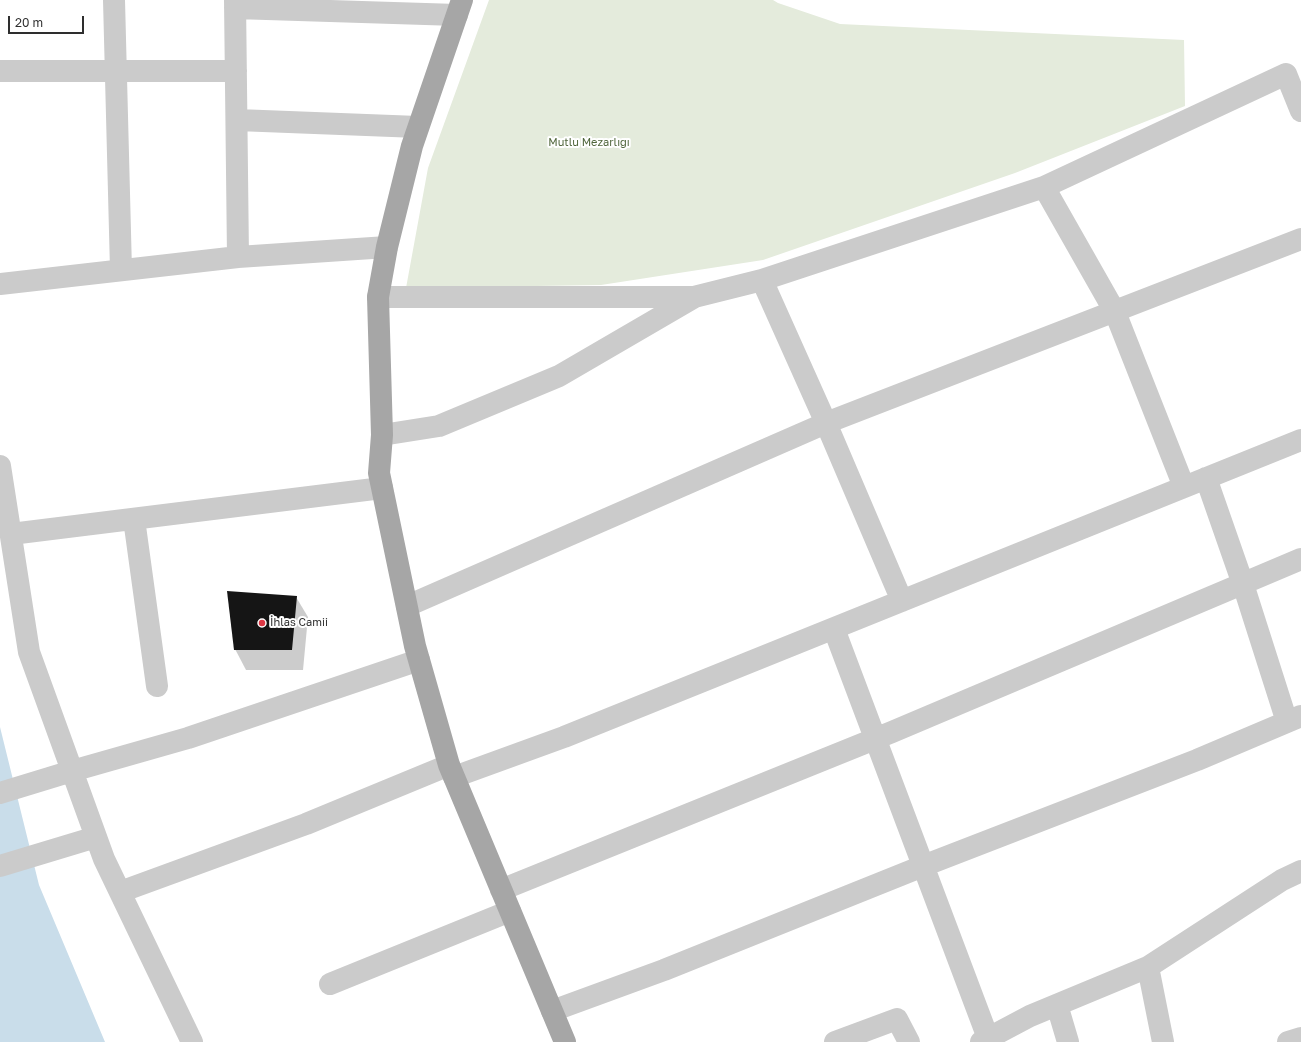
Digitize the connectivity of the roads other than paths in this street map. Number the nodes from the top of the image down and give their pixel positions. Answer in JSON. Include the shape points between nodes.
{"nodes":[{"id":1,"x":114,"y":0,"type":"edge"},
{"id":2,"x":235,"y":4,"type":"edge"},
{"id":3,"x":459,"y":7,"type":"edge"},
{"id":4,"x":0,"y":71,"type":"edge"},
{"id":5,"x":115,"y":71,"type":"junction"},
{"id":6,"x":236,"y":71,"type":"junction"},
{"id":7,"x":1293,"y":72,"type":"edge"},
{"id":8,"x":1301,"y":111,"type":"edge"},
{"id":9,"x":237,"y":120,"type":"junction"},
{"id":10,"x":418,"y":127,"type":"junction"},
{"id":11,"x":1044,"y":187,"type":"junction"},
{"id":12,"x":1301,"y":239,"type":"edge"},
{"id":13,"x":386,"y":247,"type":"junction"},
{"id":14,"x":238,"y":257,"type":"junction"},
{"id":15,"x":122,"y":270,"type":"junction"},
{"id":16,"x":762,"y":280,"type":"junction"},
{"id":17,"x":0,"y":284,"type":"edge"},
{"id":18,"x":378,"y":297,"type":"junction"},
{"id":19,"x":694,"y":297,"type":"junction"},
{"id":20,"x":1115,"y":312,"type":"junction"},
{"id":21,"x":826,"y":423,"type":"junction"},
{"id":22,"x":382,"y":435,"type":"junction"},
{"id":23,"x":1301,"y":440,"type":"edge"},
{"id":24,"x":0,"y":466,"type":"edge"},
{"id":25,"x":1206,"y":478,"type":"junction"},
{"id":26,"x":1184,"y":487,"type":"junction"},
{"id":27,"x":382,"y":488,"type":"junction"},
{"id":28,"x":134,"y":519,"type":"junction"},
{"id":29,"x":10,"y":534,"type":"junction"},
{"id":30,"x":1301,"y":559,"type":"edge"},
{"id":31,"x":1243,"y":584,"type":"junction"},
{"id":32,"x":902,"y":601,"type":"junction"},
{"id":33,"x":407,"y":606,"type":"junction"},
{"id":34,"x":834,"y":629,"type":"junction"},
{"id":35,"x":419,"y":660,"type":"junction"},
{"id":36,"x":157,"y":686,"type":"dead end"},
{"id":37,"x":1294,"y":719,"type":"edge"},
{"id":38,"x":876,"y":738,"type":"junction"},
{"id":39,"x":72,"y":771,"type":"junction"},
{"id":40,"x":452,"y":771,"type":"junction"},
{"id":41,"x":0,"y":793,"type":"edge"},
{"id":42,"x":96,"y":837,"type":"junction"},
{"id":43,"x":0,"y":866,"type":"edge"},
{"id":44,"x":923,"y":866,"type":"junction"},
{"id":45,"x":1301,"y":871,"type":"edge"},
{"id":46,"x":501,"y":890,"type":"junction"},
{"id":47,"x":120,"y":892,"type":"junction"},
{"id":48,"x":510,"y":911,"type":"junction"},
{"id":49,"x":1148,"y":967,"type":"junction"},
{"id":50,"x":330,"y":984,"type":"dead end"},
{"id":51,"x":1056,"y":1005,"type":"junction"},
{"id":52,"x":552,"y":1011,"type":"junction"},
{"id":53,"x":1301,"y":1038,"type":"edge"},
{"id":54,"x":984,"y":1040,"type":"edge"},
{"id":55,"x":192,"y":1042,"type":"edge"},
{"id":56,"x":565,"y":1042,"type":"edge"},
{"id":57,"x":835,"y":1042,"type":"edge"},
{"id":58,"x":909,"y":1042,"type":"edge"},
{"id":59,"x":1068,"y":1042,"type":"edge"},
{"id":60,"x":1163,"y":1042,"type":"edge"},
{"id":61,"x":1288,"y":1042,"type":"edge"}],
"edges":[{"from":1,"to":5,"type":"street"},
{"from":2,"to":3,"type":"street"},
{"from":2,"to":6,"type":"street"},
{"from":3,"to":10,"type":"main road"},
{"from":4,"to":5,"type":"street"},
{"from":5,"to":6,"type":"street"},
{"from":5,"to":15,"type":"street"},
{"from":6,"to":9,"type":"street"},
{"from":7,"to":8,"type":"street"},
{"from":7,"to":11,"type":"street"},
{"from":9,"to":10,"type":"street"},
{"from":9,"to":14,"type":"street"},
{"from":10,"to":13,"type":"main road"},
{"from":11,"to":16,"type":"street"},
{"from":11,"to":20,"type":"street"},
{"from":12,"to":20,"type":"street"},
{"from":13,"to":14,"type":"street"},
{"from":13,"to":18,"type":"main road"},
{"from":14,"to":15,"type":"street"},
{"from":15,"to":17,"type":"street"},
{"from":16,"to":19,"type":"street"},
{"from":16,"to":21,"type":"street"},
{"from":18,"to":19,"type":"street"},
{"from":18,"to":22,"type":"main road"},
{"from":19,"to":22,"type":"street","via":[[559,376],[439,426]]},
{"from":20,"to":21,"type":"street"},
{"from":20,"to":26,"type":"street"},
{"from":21,"to":32,"type":"street"},
{"from":21,"to":33,"type":"street"},
{"from":22,"to":27,"type":"main road","via":[[379,472]]},
{"from":23,"to":25,"type":"street"},
{"from":24,"to":29,"type":"street"},
{"from":25,"to":26,"type":"street"},
{"from":25,"to":31,"type":"street"},
{"from":26,"to":32,"type":"street"},
{"from":27,"to":28,"type":"street"},
{"from":27,"to":33,"type":"main road"},
{"from":28,"to":29,"type":"street"},
{"from":28,"to":36,"type":"street"},
{"from":29,"to":39,"type":"street","via":[[29,652]]},
{"from":30,"to":31,"type":"street"},
{"from":31,"to":37,"type":"street"},
{"from":31,"to":38,"type":"street"},
{"from":32,"to":34,"type":"street"},
{"from":33,"to":35,"type":"main road"},
{"from":34,"to":38,"type":"street"},
{"from":34,"to":40,"type":"street","via":[[564,737]]},
{"from":35,"to":39,"type":"street","via":[[188,738]]},
{"from":35,"to":40,"type":"main road"},
{"from":37,"to":44,"type":"street","via":[[1197,760]]},
{"from":38,"to":44,"type":"street"},
{"from":38,"to":46,"type":"street"},
{"from":39,"to":41,"type":"street"},
{"from":39,"to":42,"type":"street"},
{"from":40,"to":46,"type":"main road"},
{"from":40,"to":47,"type":"street"},
{"from":42,"to":43,"type":"street"},
{"from":42,"to":47,"type":"street"},
{"from":44,"to":52,"type":"street","via":[[664,970]]},
{"from":44,"to":54,"type":"street"},
{"from":45,"to":49,"type":"street","via":[[1282,880]]},
{"from":46,"to":48,"type":"main road"},
{"from":47,"to":55,"type":"street"},
{"from":48,"to":50,"type":"street"},
{"from":48,"to":52,"type":"main road"},
{"from":49,"to":51,"type":"street"},
{"from":49,"to":60,"type":"street"},
{"from":51,"to":54,"type":"street"},
{"from":51,"to":59,"type":"street"},
{"from":52,"to":56,"type":"main road"},
{"from":53,"to":61,"type":"street"},
{"from":57,"to":58,"type":"street","via":[[897,1019]]}]}
